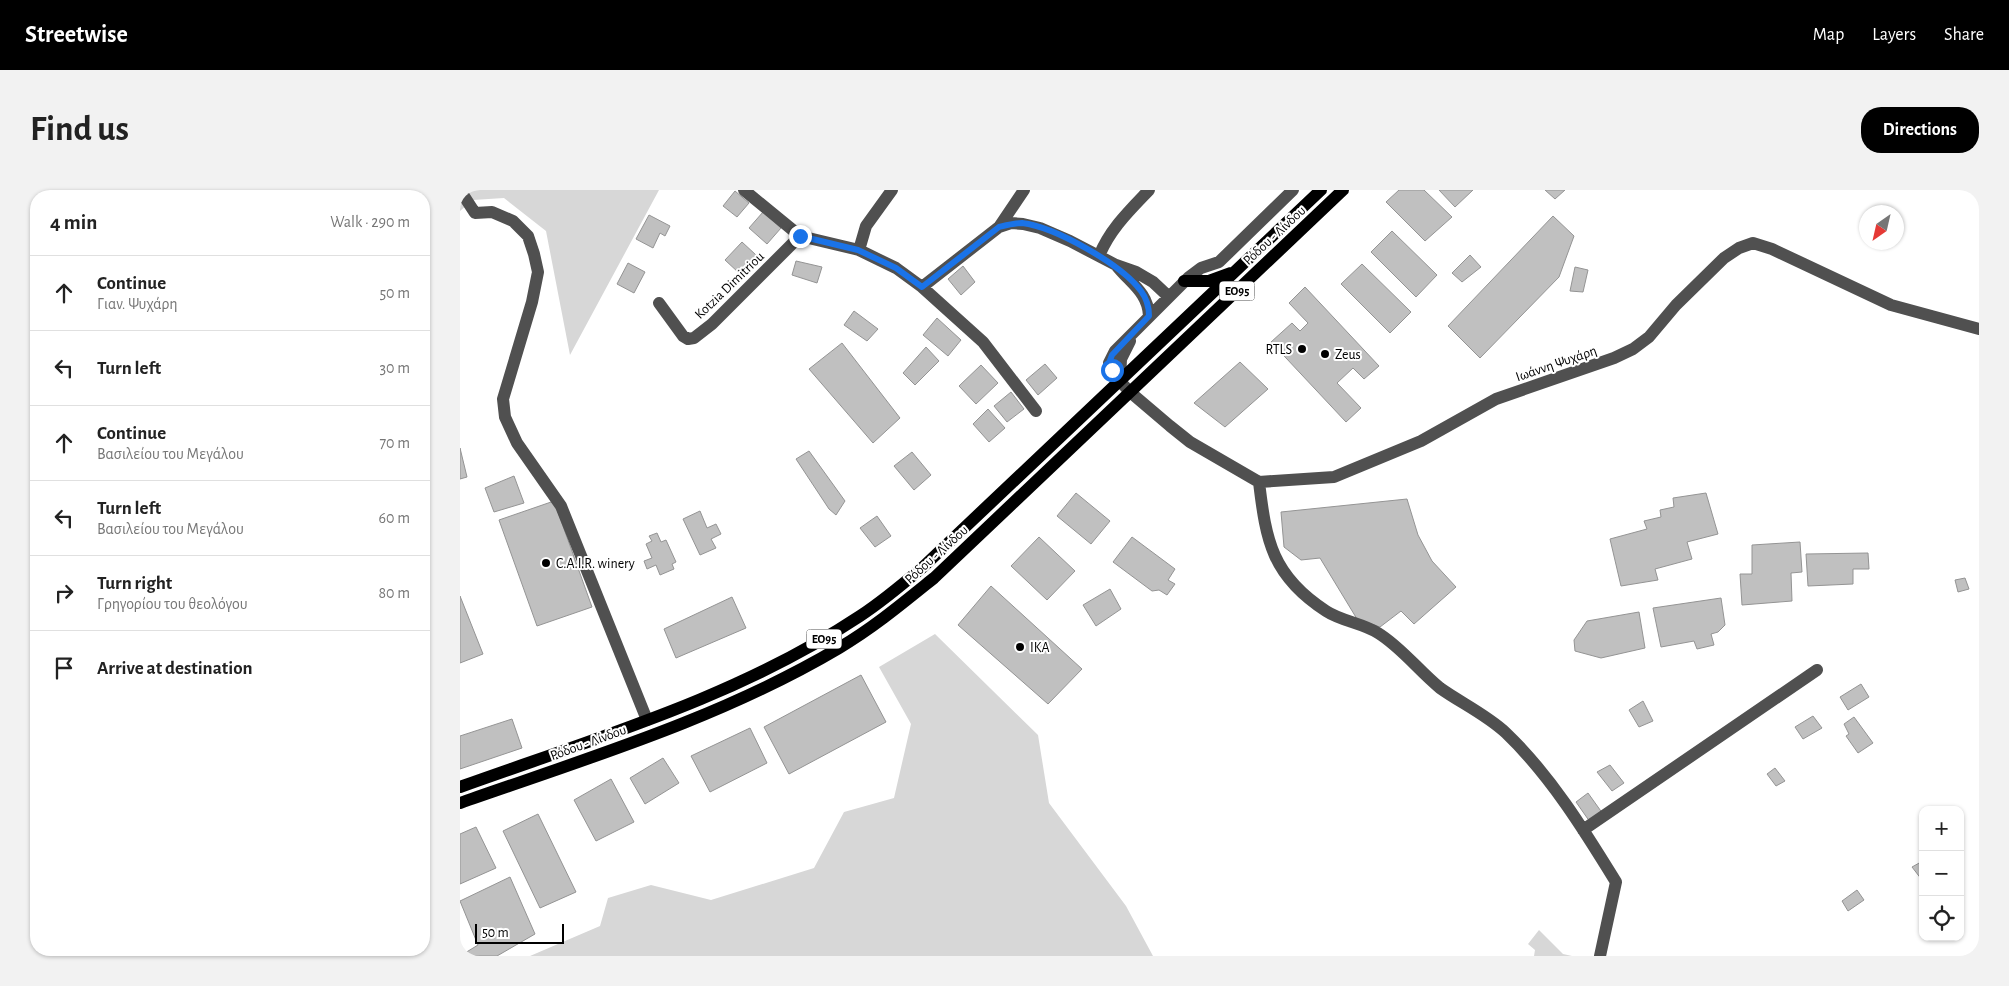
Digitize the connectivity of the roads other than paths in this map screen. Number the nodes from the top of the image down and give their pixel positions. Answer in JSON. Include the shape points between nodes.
{"nodes":[{"id":1,"x":460,"y":190,"type":"edge"},
{"id":2,"x":744,"y":190,"type":"edge"},
{"id":3,"x":892,"y":190,"type":"edge"},
{"id":4,"x":1024,"y":190,"type":"edge"},
{"id":5,"x":1149,"y":190,"type":"edge"},
{"id":6,"x":1293,"y":190,"type":"edge"},
{"id":7,"x":1321,"y":190,"type":"edge"},
{"id":8,"x":1343,"y":190,"type":"edge"},
{"id":9,"x":999,"y":227,"type":"junction"},
{"id":10,"x":800,"y":236,"type":"junction"},
{"id":11,"x":858,"y":250,"type":"junction"},
{"id":12,"x":1099,"y":256,"type":"junction"},
{"id":13,"x":1116,"y":265,"type":"junction"},
{"id":14,"x":1236,"y":272,"type":"junction"},
{"id":15,"x":1184,"y":281,"type":"junction"},
{"id":16,"x":922,"y":287,"type":"junction"},
{"id":17,"x":1169,"y":297,"type":"junction"},
{"id":18,"x":659,"y":303,"type":"dead end"},
{"id":19,"x":1149,"y":316,"type":"junction"},
{"id":20,"x":1979,"y":329,"type":"edge"},
{"id":21,"x":1120,"y":381,"type":"junction"},
{"id":22,"x":1130,"y":392,"type":"junction"},
{"id":23,"x":1036,"y":410,"type":"dead end"},
{"id":24,"x":1259,"y":482,"type":"junction"},
{"id":25,"x":1817,"y":670,"type":"dead end"},
{"id":26,"x":647,"y":720,"type":"junction"},
{"id":27,"x":460,"y":787,"type":"edge"},
{"id":28,"x":460,"y":804,"type":"edge"},
{"id":29,"x":1583,"y":830,"type":"junction"},
{"id":30,"x":1600,"y":956,"type":"edge"}],
"edges":[{"from":1,"to":26,"type":"street","via":[[475,214],[492,212],[513,221],[528,236],[538,272],[503,399],[505,417],[517,442],[561,506]]},
{"from":2,"to":10,"type":"street"},
{"from":3,"to":11,"type":"street","via":[[866,226]]},
{"from":4,"to":9,"type":"street"},
{"from":5,"to":12,"type":"street","via":[[1121,219],[1106,239]]},
{"from":6,"to":15,"type":"street","via":[[1219,262],[1201,268]]},
{"from":7,"to":14,"type":"main road","name":"Ρόδου - Λίνδου","number":"ΕΟ95"},
{"from":8,"to":22,"type":"main road","name":"Ρόδου - Λίνδου","number":"ΕΟ95"},
{"from":9,"to":12,"type":"street","via":[[1011,223],[1040,228]]},
{"from":9,"to":16,"type":"street"},
{"from":10,"to":11,"type":"street"},
{"from":10,"to":18,"type":"street","name":"Kotzia Dimitriou","via":[[694,338],[683,336]]},
{"from":11,"to":16,"type":"street","via":[[896,268]]},
{"from":12,"to":13,"type":"street"},
{"from":13,"to":17,"type":"street","via":[[1144,277]]},
{"from":13,"to":19,"type":"street","via":[[1141,290],[1148,302]]},
{"from":14,"to":15,"type":"main road","via":[[1208,281]]},
{"from":14,"to":21,"type":"main road","name":"Ρόδου - Λίνδου","number":"ΕΟ95"},
{"from":15,"to":17,"type":"street"},
{"from":16,"to":23,"type":"street","via":[[983,342]]},
{"from":17,"to":19,"type":"street"},
{"from":19,"to":21,"type":"street","via":[[1138,327],[1121,359]]},
{"from":20,"to":24,"type":"street","name":"Ιωάννη Ψυχάρη","via":[[1891,305],[1753,243],[1724,258],[1649,337],[1633,349],[1496,399],[1421,441],[1334,477]]},
{"from":21,"to":22,"type":"street"},
{"from":21,"to":26,"type":"main road","name":"Ρόδου - Λίνδου","number":"ΕΟ95","via":[[923,567],[862,615],[770,668]]},
{"from":22,"to":24,"type":"street","via":[[1190,442]]},
{"from":22,"to":28,"type":"main road","name":"Ρόδου - Λίνδου","number":"ΕΟ95","via":[[934,578],[892,612],[840,647],[759,690],[685,723]]},
{"from":24,"to":29,"type":"street","via":[[1269,545],[1296,586],[1327,612],[1377,633],[1442,689],[1505,732],[1556,791]]},
{"from":25,"to":29,"type":"street"},
{"from":26,"to":27,"type":"main road","name":"Ρόδου - Λίνδου","number":"ΕΟ95"},
{"from":29,"to":30,"type":"street","via":[[1616,882]]}]}
